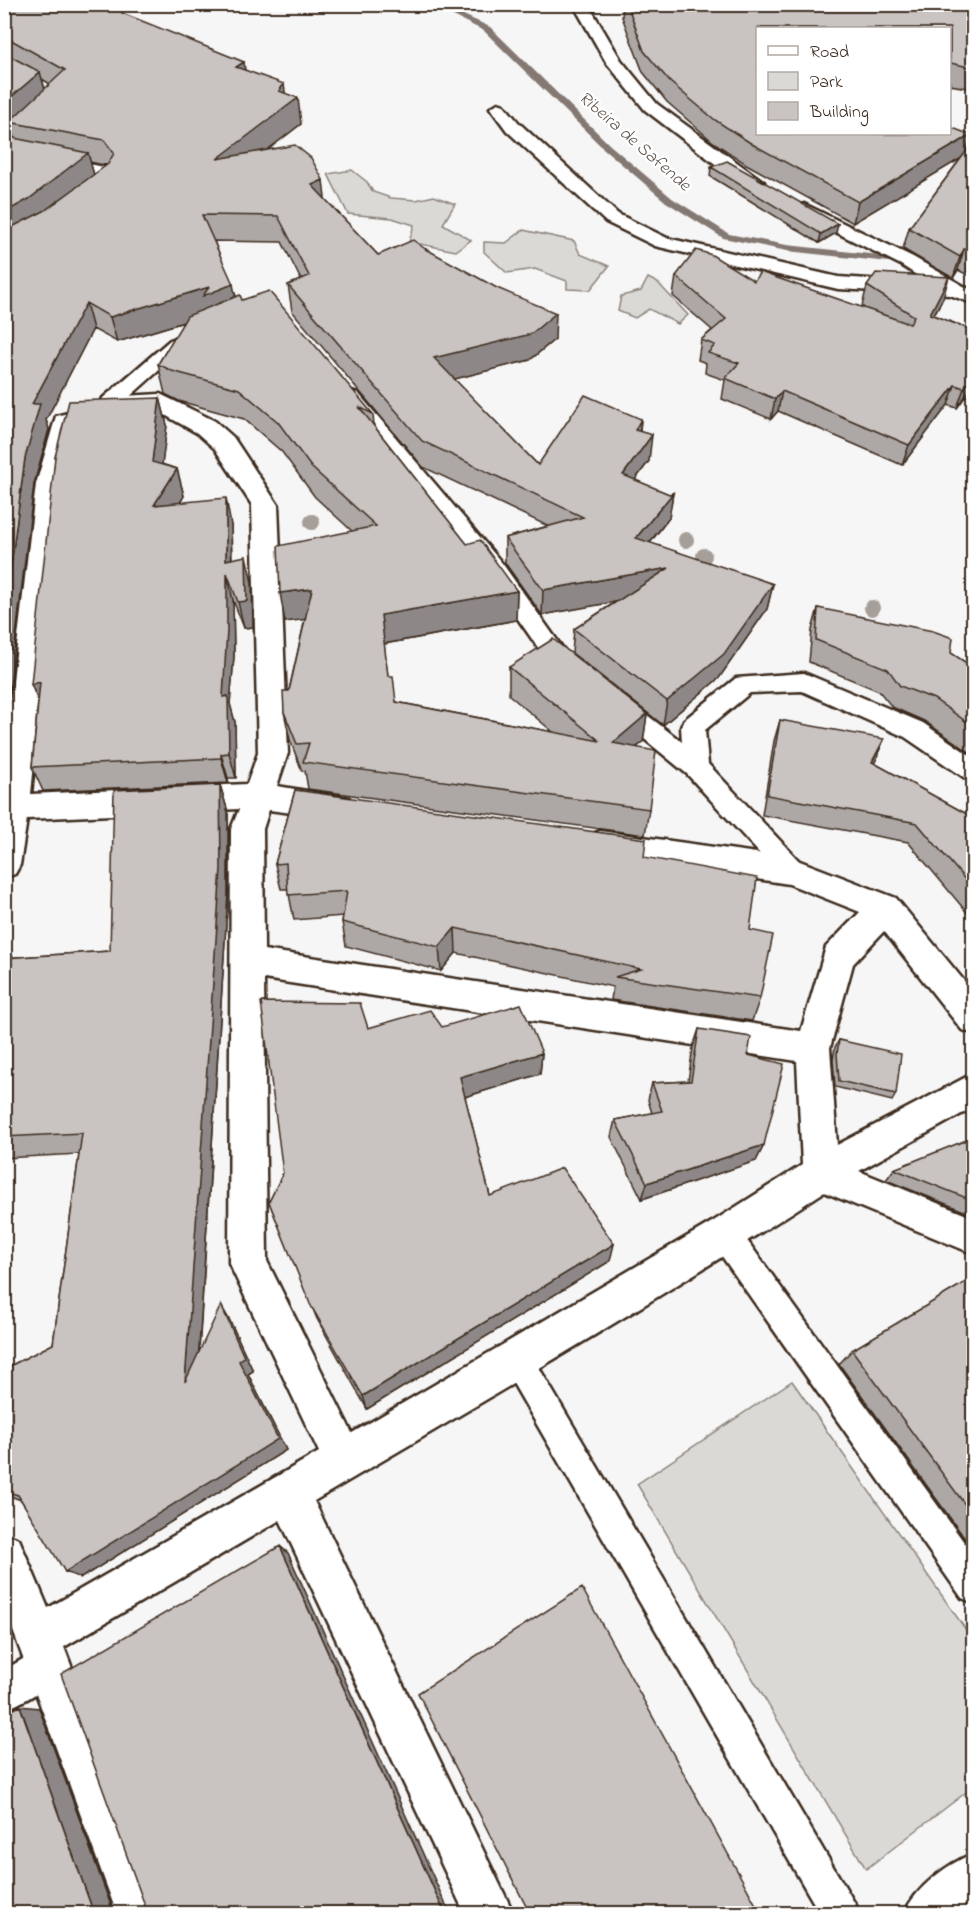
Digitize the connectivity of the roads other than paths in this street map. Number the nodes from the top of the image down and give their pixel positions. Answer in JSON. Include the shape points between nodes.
{"nodes":[{"id":1,"x":580,"y":4,"type":"edge"},
{"id":2,"x":498,"y":108,"type":"dead end"},
{"id":3,"x":7,"y":147,"type":"edge"},
{"id":4,"x":771,"y":190,"type":"edge"},
{"id":5,"x":790,"y":201,"type":"edge"},
{"id":6,"x":80,"y":204,"type":"edge"},
{"id":7,"x":953,"y":290,"type":"junction"},
{"id":8,"x":974,"y":299,"type":"edge"},
{"id":9,"x":207,"y":332,"type":"edge"},
{"id":10,"x":334,"y":378,"type":"edge"},
{"id":11,"x":110,"y":403,"type":"junction"},
{"id":12,"x":584,"y":678,"type":"edge"},
{"id":13,"x":603,"y":693,"type":"edge"},
{"id":14,"x":696,"y":767,"type":"junction"},
{"id":15,"x":974,"y":771,"type":"edge"},
{"id":16,"x":258,"y":796,"type":"junction"},
{"id":17,"x":14,"y":807,"type":"junction"},
{"id":18,"x":362,"y":811,"type":"edge"},
{"id":19,"x":572,"y":840,"type":"edge"},
{"id":20,"x":4,"y":865,"type":"edge"},
{"id":21,"x":792,"y":871,"type":"junction"},
{"id":22,"x":885,"y":908,"type":"junction"},
{"id":23,"x":248,"y":962,"type":"junction"},
{"id":24,"x":974,"y":1019,"type":"edge"},
{"id":25,"x":813,"y":1048,"type":"junction"},
{"id":26,"x":974,"y":1089,"type":"edge"},
{"id":27,"x":821,"y":1173,"type":"junction"},
{"id":28,"x":725,"y":1235,"type":"junction"},
{"id":29,"x":974,"y":1236,"type":"edge"},
{"id":30,"x":517,"y":1360,"type":"junction"},
{"id":31,"x":345,"y":1462,"type":"junction"},
{"id":32,"x":289,"y":1494,"type":"junction"},
{"id":33,"x":4,"y":1554,"type":"edge"},
{"id":34,"x":974,"y":1586,"type":"edge"},
{"id":35,"x":43,"y":1650,"type":"junction"},
{"id":36,"x":4,"y":1692,"type":"edge"},
{"id":37,"x":974,"y":1876,"type":"edge"},
{"id":38,"x":141,"y":1914,"type":"edge"},
{"id":39,"x":490,"y":1914,"type":"edge"},
{"id":40,"x":842,"y":1914,"type":"edge"},
{"id":41,"x":928,"y":1914,"type":"edge"}],
"edges":[{"from":1,"to":4,"type":"lane","via":[[614,62],[651,107],[733,169]]},
{"from":2,"to":7,"type":"lane","via":[[513,127],[612,218],[661,242],[838,283]]},
{"from":3,"to":6,"type":"lane","via":[[104,172],[109,178],[107,184]]},
{"from":5,"to":7,"type":"lane","via":[[907,261]]},
{"from":7,"to":8,"type":"lane"},
{"from":9,"to":11,"type":"lane","via":[[177,344]]},
{"from":10,"to":12,"type":"lane","via":[[494,568],[556,656]]},
{"from":11,"to":16,"type":"street","via":[[160,402],[206,427],[224,443],[265,505],[273,753]]},
{"from":11,"to":17,"type":"street","via":[[65,422],[49,484]]},
{"from":13,"to":14,"type":"lane"},
{"from":14,"to":15,"type":"lane","via":[[693,727],[744,684],[804,682],[914,730]]},
{"from":14,"to":21,"type":"lane"},
{"from":16,"to":17,"type":"street"},
{"from":16,"to":18,"type":"street"},
{"from":16,"to":23,"type":"street","via":[[247,829]]},
{"from":17,"to":20,"type":"street"},
{"from":19,"to":21,"type":"street"},
{"from":21,"to":22,"type":"street"},
{"from":22,"to":24,"type":"street"},
{"from":22,"to":25,"type":"street","via":[[838,957]]},
{"from":23,"to":25,"type":"street"},
{"from":23,"to":31,"type":"street","via":[[248,1263]]},
{"from":25,"to":27,"type":"street"},
{"from":26,"to":27,"type":"street"},
{"from":27,"to":28,"type":"street"},
{"from":27,"to":29,"type":"street"},
{"from":28,"to":30,"type":"street"},
{"from":28,"to":34,"type":"lane"},
{"from":30,"to":31,"type":"street"},
{"from":30,"to":40,"type":"lane"},
{"from":31,"to":32,"type":"street"},
{"from":32,"to":35,"type":"street"},
{"from":32,"to":39,"type":"street"},
{"from":33,"to":35,"type":"street"},
{"from":35,"to":36,"type":"lane"},
{"from":35,"to":38,"type":"street"},
{"from":37,"to":41,"type":"street"}]}
